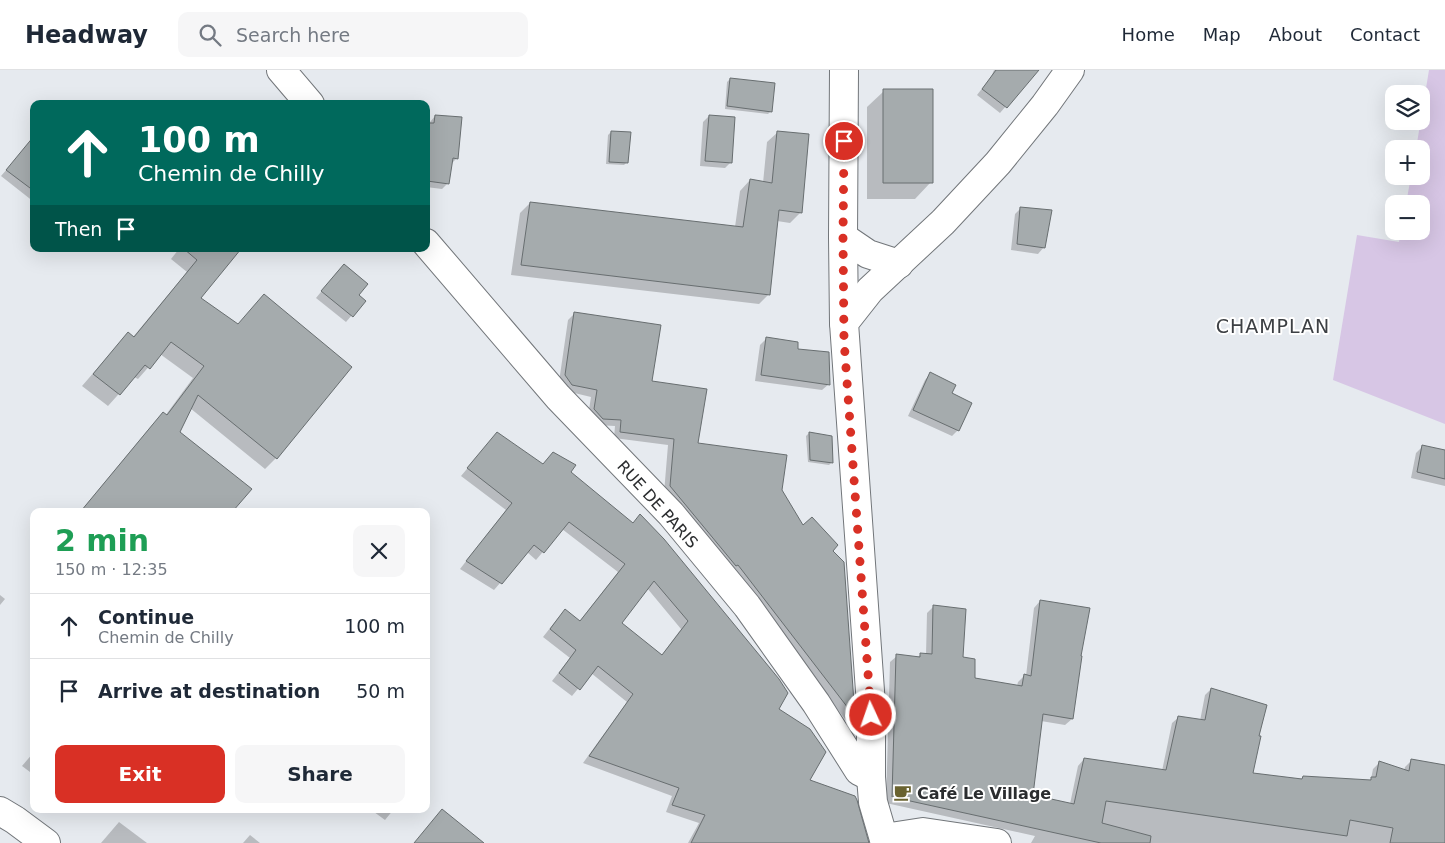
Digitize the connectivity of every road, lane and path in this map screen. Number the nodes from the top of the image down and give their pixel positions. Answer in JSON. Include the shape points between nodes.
{"nodes":[{"id":1,"x":281,"y":70,"type":"edge"},
{"id":2,"x":844,"y":70,"type":"edge"},
{"id":3,"x":1070,"y":70,"type":"edge"},
{"id":4,"x":307,"y":100,"type":"edge"},
{"id":5,"x":843,"y":237,"type":"junction"},
{"id":6,"x":430,"y":248,"type":"edge"},
{"id":7,"x":899,"y":264,"type":"junction"},
{"id":8,"x":844,"y":322,"type":"junction"},
{"id":9,"x":871,"y":777,"type":"junction"},
{"id":10,"x":0,"y":811,"type":"edge"},
{"id":11,"x":923,"y":837,"type":"edge"},
{"id":12,"x":885,"y":841,"type":"edge"},
{"id":13,"x":46,"y":843,"type":"edge"},
{"id":14,"x":997,"y":843,"type":"edge"}],
"edges":[{"from":1,"to":4,"type":"street"},
{"from":2,"to":5,"type":"street"},
{"from":3,"to":7,"type":"street","via":[[998,163]]},
{"from":5,"to":7,"type":"street","via":[[868,254]]},
{"from":5,"to":8,"type":"street"},
{"from":6,"to":9,"type":"street","name":"RUE DE PARIS","via":[[558,397],[670,514],[747,606],[816,704],[858,772]]},
{"from":7,"to":8,"type":"street","via":[[870,290]]},
{"from":8,"to":9,"type":"street","via":[[871,705]]},
{"from":9,"to":12,"type":"street"},
{"from":10,"to":13,"type":"street"},
{"from":11,"to":12,"type":"street"},
{"from":11,"to":14,"type":"street"}]}
